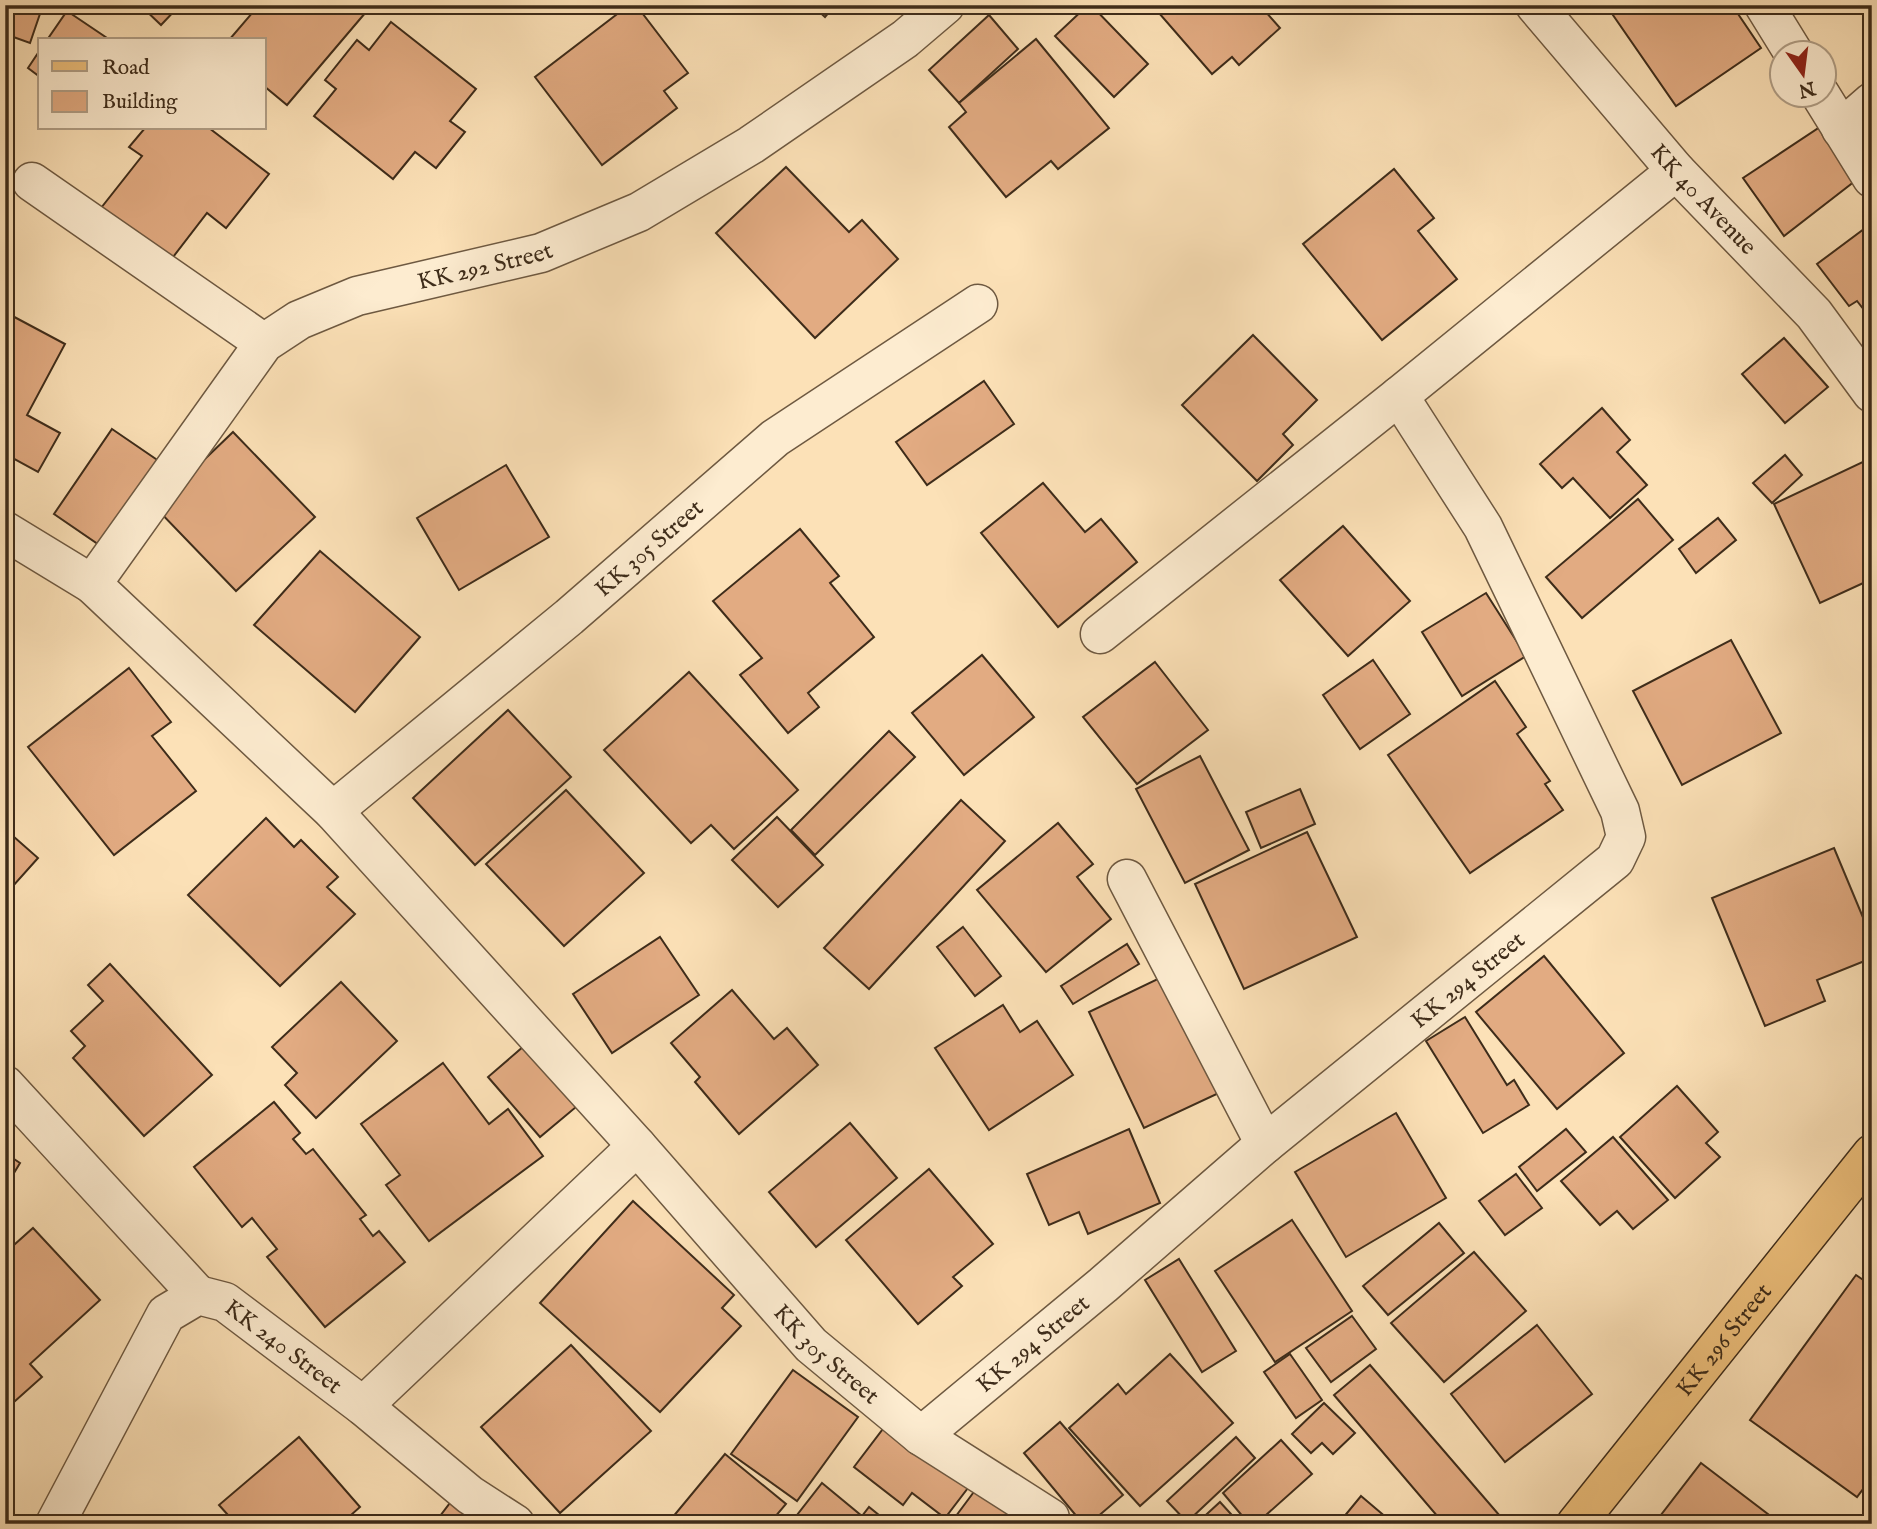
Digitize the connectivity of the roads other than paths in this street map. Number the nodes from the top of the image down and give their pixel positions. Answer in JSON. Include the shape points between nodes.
{"nodes":[{"id":1,"x":945,"y":5,"type":"edge"},
{"id":2,"x":1535,"y":5,"type":"edge"},
{"id":3,"x":1764,"y":5,"type":"edge"},
{"id":4,"x":1784,"y":38,"type":"edge"},
{"id":5,"x":1872,"y":102,"type":"edge"},
{"id":6,"x":1828,"y":108,"type":"edge"},
{"id":7,"x":1841,"y":129,"type":"junction"},
{"id":8,"x":1676,"y":171,"type":"junction"},
{"id":9,"x":1872,"y":178,"type":"edge"},
{"id":10,"x":32,"y":182,"type":"dead end"},
{"id":11,"x":978,"y":304,"type":"dead end"},
{"id":12,"x":264,"y":344,"type":"junction"},
{"id":13,"x":1872,"y":393,"type":"edge"},
{"id":14,"x":1399,"y":396,"type":"junction"},
{"id":15,"x":5,"y":531,"type":"edge"},
{"id":16,"x":92,"y":584,"type":"junction"},
{"id":17,"x":1100,"y":634,"type":"dead end"},
{"id":18,"x":333,"y":811,"type":"junction"},
{"id":19,"x":1127,"y":879,"type":"dead end"},
{"id":20,"x":5,"y":1085,"type":"edge"},
{"id":21,"x":1265,"y":1144,"type":"junction"},
{"id":22,"x":637,"y":1146,"type":"junction"},
{"id":23,"x":1872,"y":1154,"type":"edge"},
{"id":24,"x":198,"y":1296,"type":"junction"},
{"id":25,"x":363,"y":1406,"type":"junction"},
{"id":26,"x":921,"y":1436,"type":"junction"},
{"id":27,"x":55,"y":1524,"type":"edge"},
{"id":28,"x":515,"y":1524,"type":"edge"},
{"id":29,"x":1051,"y":1524,"type":"edge"},
{"id":30,"x":1576,"y":1524,"type":"edge"}],
"edges":[{"from":1,"to":12,"type":"street","name":"KK 292 Street","via":[[905,39],[751,145],[639,212],[541,253],[356,296],[299,320]]},
{"from":2,"to":8,"type":"street","name":"KK 40 Avenue"},
{"from":3,"to":4,"type":"street"},
{"from":5,"to":7,"type":"street"},
{"from":6,"to":7,"type":"street"},
{"from":7,"to":9,"type":"street"},
{"from":8,"to":13,"type":"street","name":"KK 40 Avenue","via":[[1814,314]]},
{"from":8,"to":14,"type":"street"},
{"from":10,"to":12,"type":"street"},
{"from":11,"to":18,"type":"street","name":"KK 305 Street","via":[[775,438],[569,617]]},
{"from":12,"to":16,"type":"street","name":"KK 292 Street"},
{"from":14,"to":17,"type":"street"},
{"from":14,"to":21,"type":"street","name":"KK 294 Street","via":[[1483,527],[1620,811],[1626,837],[1615,860]]},
{"from":15,"to":16,"type":"street","name":"KK 305 Street"},
{"from":16,"to":18,"type":"street","name":"KK 305 Street"},
{"from":18,"to":22,"type":"street","name":"KK 305 Street"},
{"from":19,"to":21,"type":"street"},
{"from":20,"to":24,"type":"street"},
{"from":21,"to":26,"type":"street","name":"KK 294 Street"},
{"from":22,"to":25,"type":"street"},
{"from":22,"to":26,"type":"street","name":"KK 305 Street","via":[[811,1345]]},
{"from":23,"to":30,"type":"main road","name":"KK 296 Street"},
{"from":24,"to":25,"type":"street","name":"KK 240 Street","via":[[225,1302]]},
{"from":24,"to":27,"type":"street","name":"KK 240 Street","via":[[166,1314]]},
{"from":25,"to":28,"type":"street","name":"KK 240 Street","via":[[470,1495]]},
{"from":26,"to":29,"type":"street","name":"KK 305 Street","via":[[1049,1518]]}]}
